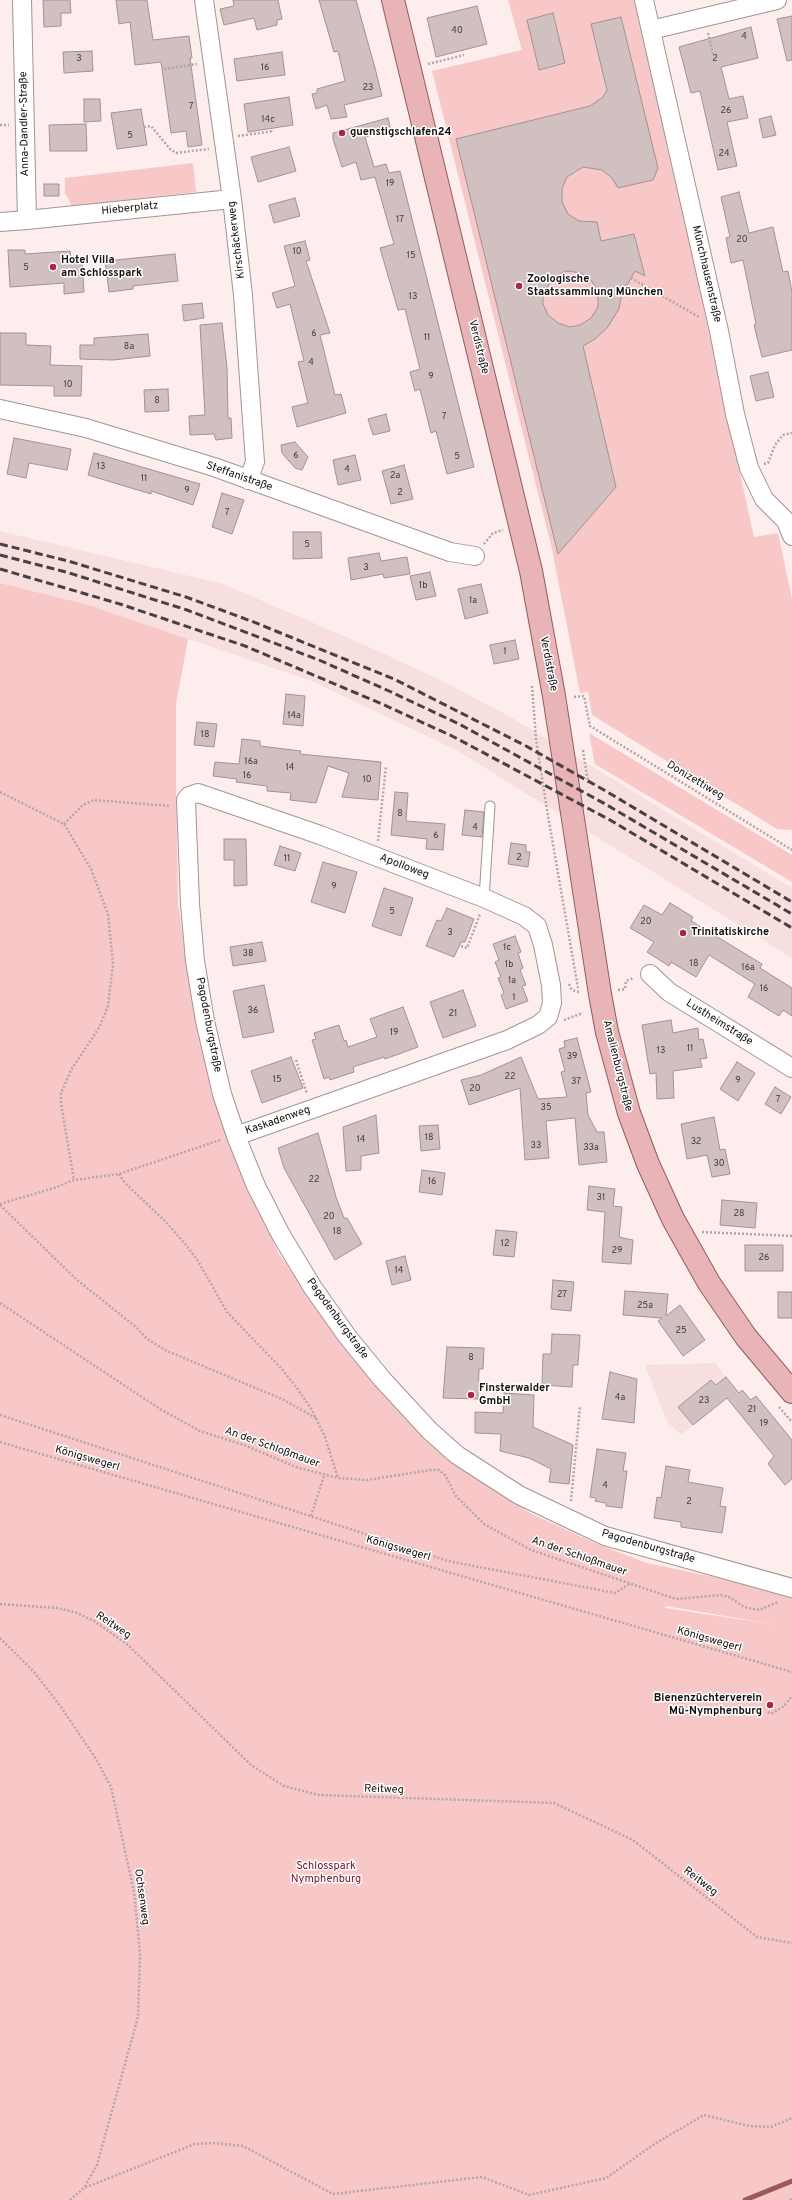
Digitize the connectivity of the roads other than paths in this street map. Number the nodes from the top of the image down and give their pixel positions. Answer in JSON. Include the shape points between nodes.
{"nodes":[{"id":1,"x":22,"y":0,"type":"edge"},
{"id":2,"x":204,"y":0,"type":"edge"},
{"id":3,"x":393,"y":0,"type":"edge"},
{"id":4,"x":644,"y":0,"type":"edge"},
{"id":5,"x":777,"y":0,"type":"edge"},
{"id":6,"x":651,"y":30,"type":"junction"},
{"id":7,"x":232,"y":199,"type":"junction"},
{"id":8,"x":28,"y":220,"type":"junction"},
{"id":9,"x":0,"y":222,"type":"edge"},
{"id":10,"x":0,"y":410,"type":"edge"},
{"id":11,"x":248,"y":480,"type":"junction"},
{"id":12,"x":790,"y":526,"type":"edge"},
{"id":13,"x":475,"y":556,"type":"dead end"},
{"id":14,"x":564,"y":697,"type":"joint"},
{"id":15,"x":186,"y":806,"type":"joint"},
{"id":16,"x":490,"y":806,"type":"dead end"},
{"id":17,"x":485,"y":898,"type":"junction"},
{"id":18,"x":650,"y":974,"type":"dead end"},
{"id":19,"x":548,"y":1017,"type":"joint"},
{"id":20,"x":792,"y":1068,"type":"edge"},
{"id":21,"x":236,"y":1136,"type":"junction"},
{"id":22,"x":792,"y":1392,"type":"edge"},
{"id":23,"x":787,"y":1594,"type":"edge"}],
"edges":[{"from":1,"to":8,"type":"street","name":"Anna-Dandler-Straße"},
{"from":2,"to":7,"type":"street","name":"Kirschäckerweg"},
{"from":3,"to":14,"type":"main road","name":"Verdistraße"},
{"from":4,"to":6,"type":"street","name":"Münchhausenstraße"},
{"from":5,"to":6,"type":"street"},
{"from":6,"to":12,"type":"street","name":"Münchhausenstraße","via":[[719,331],[735,414],[750,468],[764,499]]},
{"from":7,"to":8,"type":"street","name":"Hieberplatz"},
{"from":7,"to":11,"type":"street","name":"Kirschäckerweg","via":[[243,295],[255,462]]},
{"from":8,"to":9,"type":"street"},
{"from":10,"to":11,"type":"street","name":"Steffanistraße","via":[[86,428]]},
{"from":11,"to":13,"type":"street","name":"Steffanistraße","via":[[450,552]]},
{"from":14,"to":22,"type":"main road","name":"Amalienburgstraße","via":[[600,994],[628,1113],[673,1219],[710,1283],[746,1337]]},
{"from":15,"to":17,"type":"street","name":"Apolloweg","via":[[189,796],[198,793]]},
{"from":15,"to":21,"type":"street","name":"Pagodenburgstraße","via":[[195,961],[205,1021],[222,1094]]},
{"from":16,"to":17,"type":"lane"},
{"from":17,"to":19,"type":"street","name":"Apolloweg","via":[[524,916],[537,926],[551,985],[552,1003]]},
{"from":18,"to":20,"type":"street","name":"Lustheimstraße","via":[[669,992]]},
{"from":19,"to":21,"type":"street","name":"Kaskadenweg","via":[[538,1025],[507,1040]]},
{"from":21,"to":23,"type":"street","name":"Pagodenburgstraße","via":[[256,1186],[281,1235],[313,1288],[382,1379],[430,1431],[457,1455],[519,1495],[605,1536]]}]}
